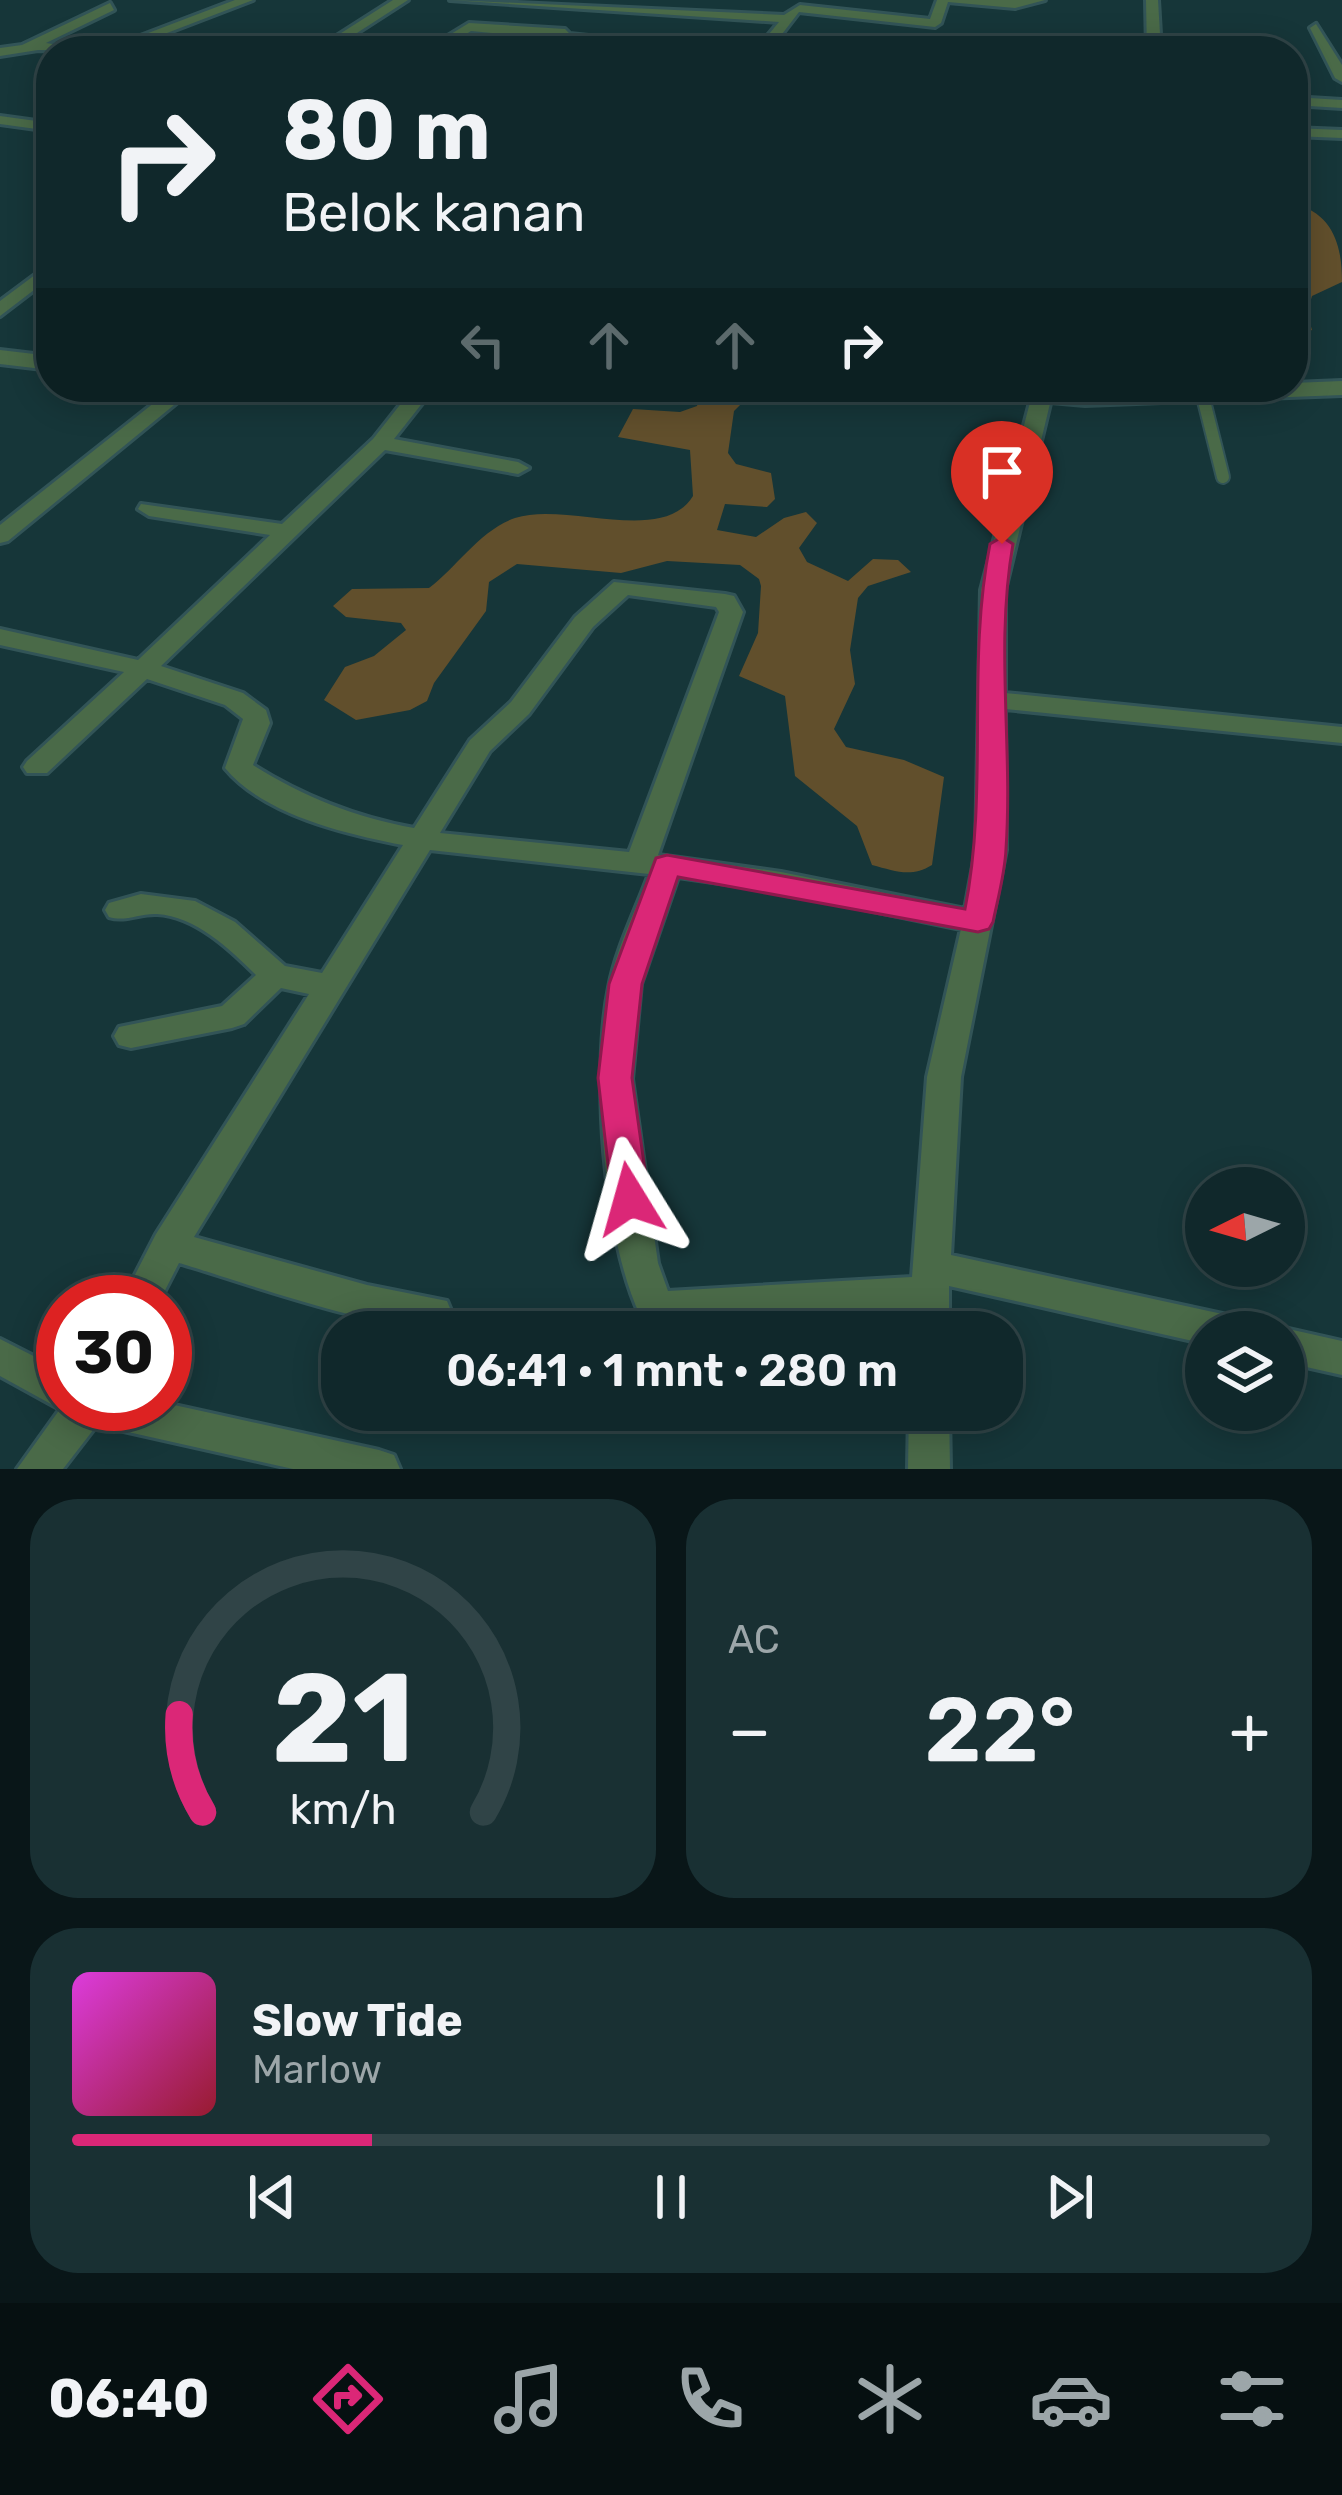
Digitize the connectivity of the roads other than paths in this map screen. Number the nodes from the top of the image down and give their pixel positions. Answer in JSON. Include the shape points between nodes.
{"nodes":[{"id":1,"x":248,"y":0,"type":"edge"},
{"id":2,"x":402,"y":0,"type":"edge"},
{"id":3,"x":456,"y":0,"type":"edge"},
{"id":4,"x":943,"y":0,"type":"edge"},
{"id":5,"x":953,"y":0,"type":"edge"},
{"id":6,"x":1039,"y":0,"type":"edge"},
{"id":7,"x":1152,"y":0,"type":"edge"},
{"id":8,"x":598,"y":3,"type":"edge"},
{"id":9,"x":806,"y":4,"type":"edge"},
{"id":10,"x":110,"y":7,"type":"dead end"},
{"id":11,"x":784,"y":19,"type":"junction"},
{"id":12,"x":1316,"y":28,"type":"dead end"},
{"id":13,"x":50,"y":36,"type":"edge"},
{"id":14,"x":150,"y":36,"type":"edge"},
{"id":15,"x":344,"y":36,"type":"edge"},
{"id":16,"x":454,"y":36,"type":"edge"},
{"id":17,"x":531,"y":36,"type":"edge"},
{"id":18,"x":569,"y":36,"type":"edge"},
{"id":19,"x":772,"y":36,"type":"edge"},
{"id":20,"x":1153,"y":36,"type":"edge"},
{"id":21,"x":36,"y":43,"type":"edge"},
{"id":22,"x":27,"y":47,"type":"junction"},
{"id":23,"x":36,"y":48,"type":"edge"},
{"id":24,"x":1335,"y":50,"type":"edge"},
{"id":25,"x":0,"y":52,"type":"edge"},
{"id":26,"x":1342,"y":78,"type":"edge"},
{"id":27,"x":1308,"y":85,"type":"edge"},
{"id":28,"x":1342,"y":87,"type":"edge"},
{"id":29,"x":1308,"y":101,"type":"edge"},
{"id":30,"x":1342,"y":104,"type":"edge"},
{"id":31,"x":3,"y":122,"type":"edge"},
{"id":32,"x":36,"y":125,"type":"edge"},
{"id":33,"x":1308,"y":133,"type":"edge"},
{"id":34,"x":1342,"y":134,"type":"edge"},
{"id":35,"x":36,"y":280,"type":"edge"},
{"id":36,"x":0,"y":310,"type":"edge"},
{"id":37,"x":0,"y":357,"type":"edge"},
{"id":38,"x":36,"y":361,"type":"edge"},
{"id":39,"x":1342,"y":388,"type":"edge"},
{"id":40,"x":1308,"y":389,"type":"edge"},
{"id":41,"x":167,"y":402,"type":"edge"},
{"id":42,"x":412,"y":402,"type":"edge"},
{"id":43,"x":1041,"y":402,"type":"edge"},
{"id":44,"x":1204,"y":402,"type":"edge"},
{"id":45,"x":380,"y":443,"type":"junction"},
{"id":46,"x":518,"y":468,"type":"dead end"},
{"id":47,"x":1223,"y":477,"type":"dead end"},
{"id":48,"x":149,"y":509,"type":"dead end"},
{"id":49,"x":285,"y":531,"type":"junction"},
{"id":50,"x":0,"y":536,"type":"edge"},
{"id":51,"x":0,"y":637,"type":"edge"},
{"id":52,"x":143,"y":669,"type":"junction"},
{"id":53,"x":989,"y":699,"type":"junction"},
{"id":54,"x":1342,"y":735,"type":"edge"},
{"id":55,"x":37,"y":767,"type":"dead end"},
{"id":56,"x":421,"y":840,"type":"junction"},
{"id":57,"x":653,"y":864,"type":"junction"},
{"id":58,"x":120,"y":910,"type":"dead end"},
{"id":59,"x":978,"y":922,"type":"junction"},
{"id":60,"x":275,"y":975,"type":"junction"},
{"id":61,"x":332,"y":987,"type":"junction"},
{"id":62,"x":131,"y":1036,"type":"dead end"},
{"id":63,"x":169,"y":1245,"type":"junction"},
{"id":64,"x":154,"y":1275,"type":"edge"},
{"id":65,"x":929,"y":1297,"type":"edge"},
{"id":66,"x":422,"y":1311,"type":"edge"},
{"id":67,"x":1185,"y":1327,"type":"edge"},
{"id":68,"x":1305,"y":1350,"type":"edge"},
{"id":69,"x":0,"y":1355,"type":"edge"},
{"id":70,"x":1342,"y":1358,"type":"edge"},
{"id":71,"x":36,"y":1375,"type":"edge"},
{"id":72,"x":192,"y":1426,"type":"edge"},
{"id":73,"x":62,"y":1431,"type":"edge"},
{"id":74,"x":929,"y":1431,"type":"edge"},
{"id":75,"x":38,"y":1469,"type":"edge"},
{"id":76,"x":379,"y":1469,"type":"edge"},
{"id":77,"x":929,"y":1469,"type":"edge"}],
"edges":[{"from":1,"to":14,"type":"street"},
{"from":2,"to":15,"type":"street"},
{"from":3,"to":8,"type":"street"},
{"from":4,"to":9,"type":"street","via":[[934,30]]},
{"from":5,"to":6,"type":"street"},
{"from":7,"to":20,"type":"street"},
{"from":8,"to":11,"type":"street"},
{"from":8,"to":18,"type":"street"},
{"from":9,"to":11,"type":"street"},
{"from":10,"to":13,"type":"street"},
{"from":11,"to":19,"type":"street"},
{"from":12,"to":24,"type":"street"},
{"from":16,"to":17,"type":"street","via":[[469,27]]},
{"from":21,"to":22,"type":"street"},
{"from":22,"to":23,"type":"street"},
{"from":22,"to":25,"type":"street"},
{"from":24,"to":26,"type":"street"},
{"from":27,"to":28,"type":"street"},
{"from":29,"to":30,"type":"street"},
{"from":31,"to":32,"type":"street"},
{"from":33,"to":34,"type":"street"},
{"from":35,"to":36,"type":"street"},
{"from":37,"to":38,"type":"street"},
{"from":39,"to":40,"type":"street"},
{"from":41,"to":50,"type":"street"},
{"from":42,"to":45,"type":"street"},
{"from":43,"to":53,"type":"street","via":[[993,590]]},
{"from":44,"to":47,"type":"lane"},
{"from":45,"to":46,"type":"street"},
{"from":45,"to":49,"type":"street"},
{"from":48,"to":49,"type":"street"},
{"from":49,"to":52,"type":"street"},
{"from":51,"to":52,"type":"street"},
{"from":52,"to":55,"type":"street"},
{"from":52,"to":56,"type":"street","via":[[234,699],[257,716],[238,760],[253,779],[347,820]]},
{"from":53,"to":54,"type":"street"},
{"from":53,"to":59,"type":"street","via":[[992,850]]},
{"from":56,"to":57,"type":"street"},
{"from":56,"to":57,"type":"street","via":[[480,746],[513,722],[598,603],[623,587],[641,587],[725,601],[731,612]]},
{"from":56,"to":61,"type":"street"},
{"from":57,"to":59,"type":"street"},
{"from":57,"to":65,"type":"street","via":[[615,1078],[639,1263],[654,1303]]},
{"from":58,"to":60,"type":"street","via":[[142,900],[171,902],[251,950]]},
{"from":59,"to":65,"type":"street","via":[[944,1076]]},
{"from":60,"to":61,"type":"street"},
{"from":60,"to":62,"type":"street","via":[[232,1016]]},
{"from":61,"to":63,"type":"street"},
{"from":63,"to":64,"type":"street"},
{"from":63,"to":66,"type":"street"},
{"from":65,"to":67,"type":"street"},
{"from":68,"to":70,"type":"street"},
{"from":69,"to":71,"type":"street"},
{"from":72,"to":76,"type":"street"},
{"from":73,"to":75,"type":"street"},
{"from":74,"to":77,"type":"street"}]}
